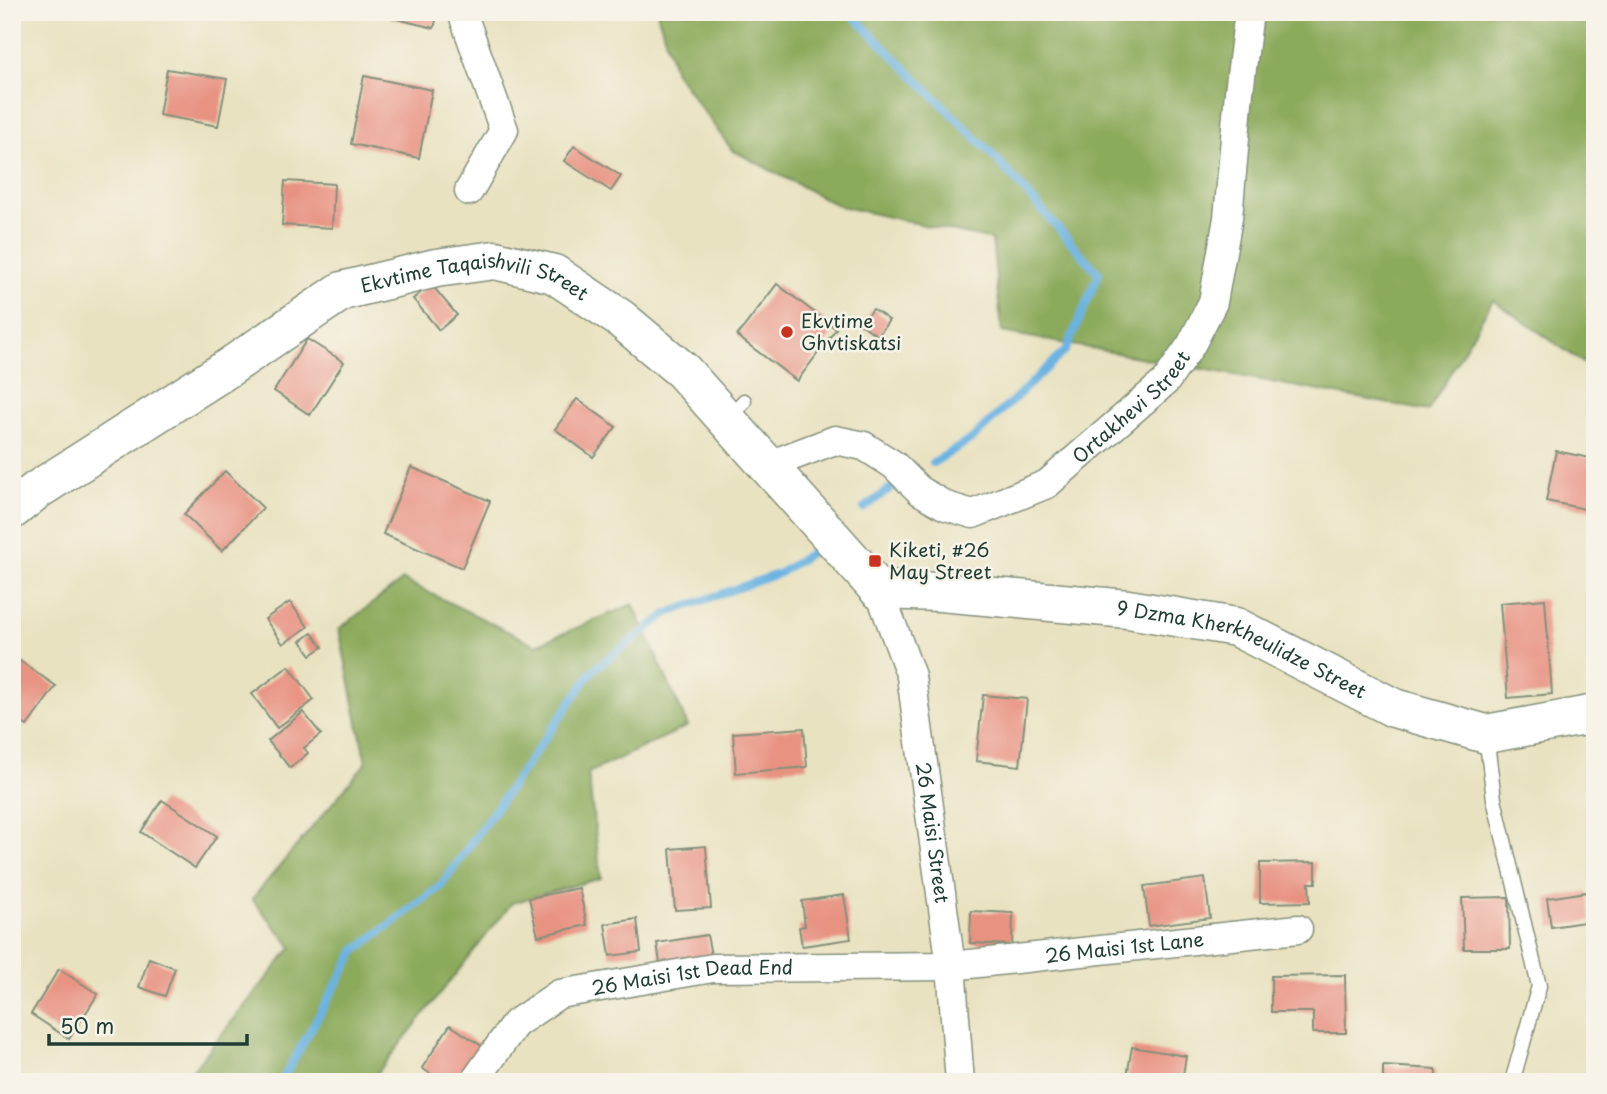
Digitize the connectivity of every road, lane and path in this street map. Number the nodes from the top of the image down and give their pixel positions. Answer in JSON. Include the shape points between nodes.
{"nodes":[{"id":1,"x":463,"y":12,"type":"edge"},
{"id":2,"x":1249,"y":12,"type":"edge"},
{"id":3,"x":469,"y":191,"type":"dead end"},
{"id":4,"x":769,"y":465,"type":"junction"},
{"id":5,"x":21,"y":497,"type":"edge"},
{"id":6,"x":879,"y":590,"type":"junction"},
{"id":7,"x":1595,"y":713,"type":"edge"},
{"id":8,"x":1486,"y":734,"type":"junction"},
{"id":9,"x":1298,"y":929,"type":"dead end"},
{"id":10,"x":951,"y":965,"type":"junction"},
{"id":11,"x":474,"y":1082,"type":"edge"},
{"id":12,"x":960,"y":1082,"type":"edge"},
{"id":13,"x":1512,"y":1082,"type":"edge"}],
"edges":[{"from":1,"to":3,"type":"street","via":[[504,130]]},
{"from":2,"to":4,"type":"street","name":"Ortakhevi Street","via":[[1228,218],[1213,302],[1166,382],[1047,484],[973,514],[920,491],[894,465],[864,446],[835,440]]},
{"from":4,"to":5,"type":"street","name":"Ekvtime Taqaishvili Street","via":[[736,411],[621,319],[554,274],[495,260],[436,268],[342,291]]},
{"from":4,"to":6,"type":"street","name":"Ekvtime Taqaishvili Street"},
{"from":6,"to":8,"type":"street","name":"9 Dzma Kherkheulidze Street","via":[[1128,610],[1236,627],[1394,708]]},
{"from":6,"to":10,"type":"street","name":"26 Maisi Street","via":[[911,676]]},
{"from":7,"to":8,"type":"street","name":"9 Dzma Kherkheulidze Street"},
{"from":8,"to":13,"type":"lane","via":[[1494,799],[1539,986]]},
{"from":9,"to":10,"type":"street","name":"26 Maisi 1st Lane"},
{"from":10,"to":11,"type":"street","name":"26 Maisi 1st Dead End","via":[[713,968],[559,994],[515,1024]]},
{"from":10,"to":12,"type":"street","name":"26 Maisi Street"}]}
